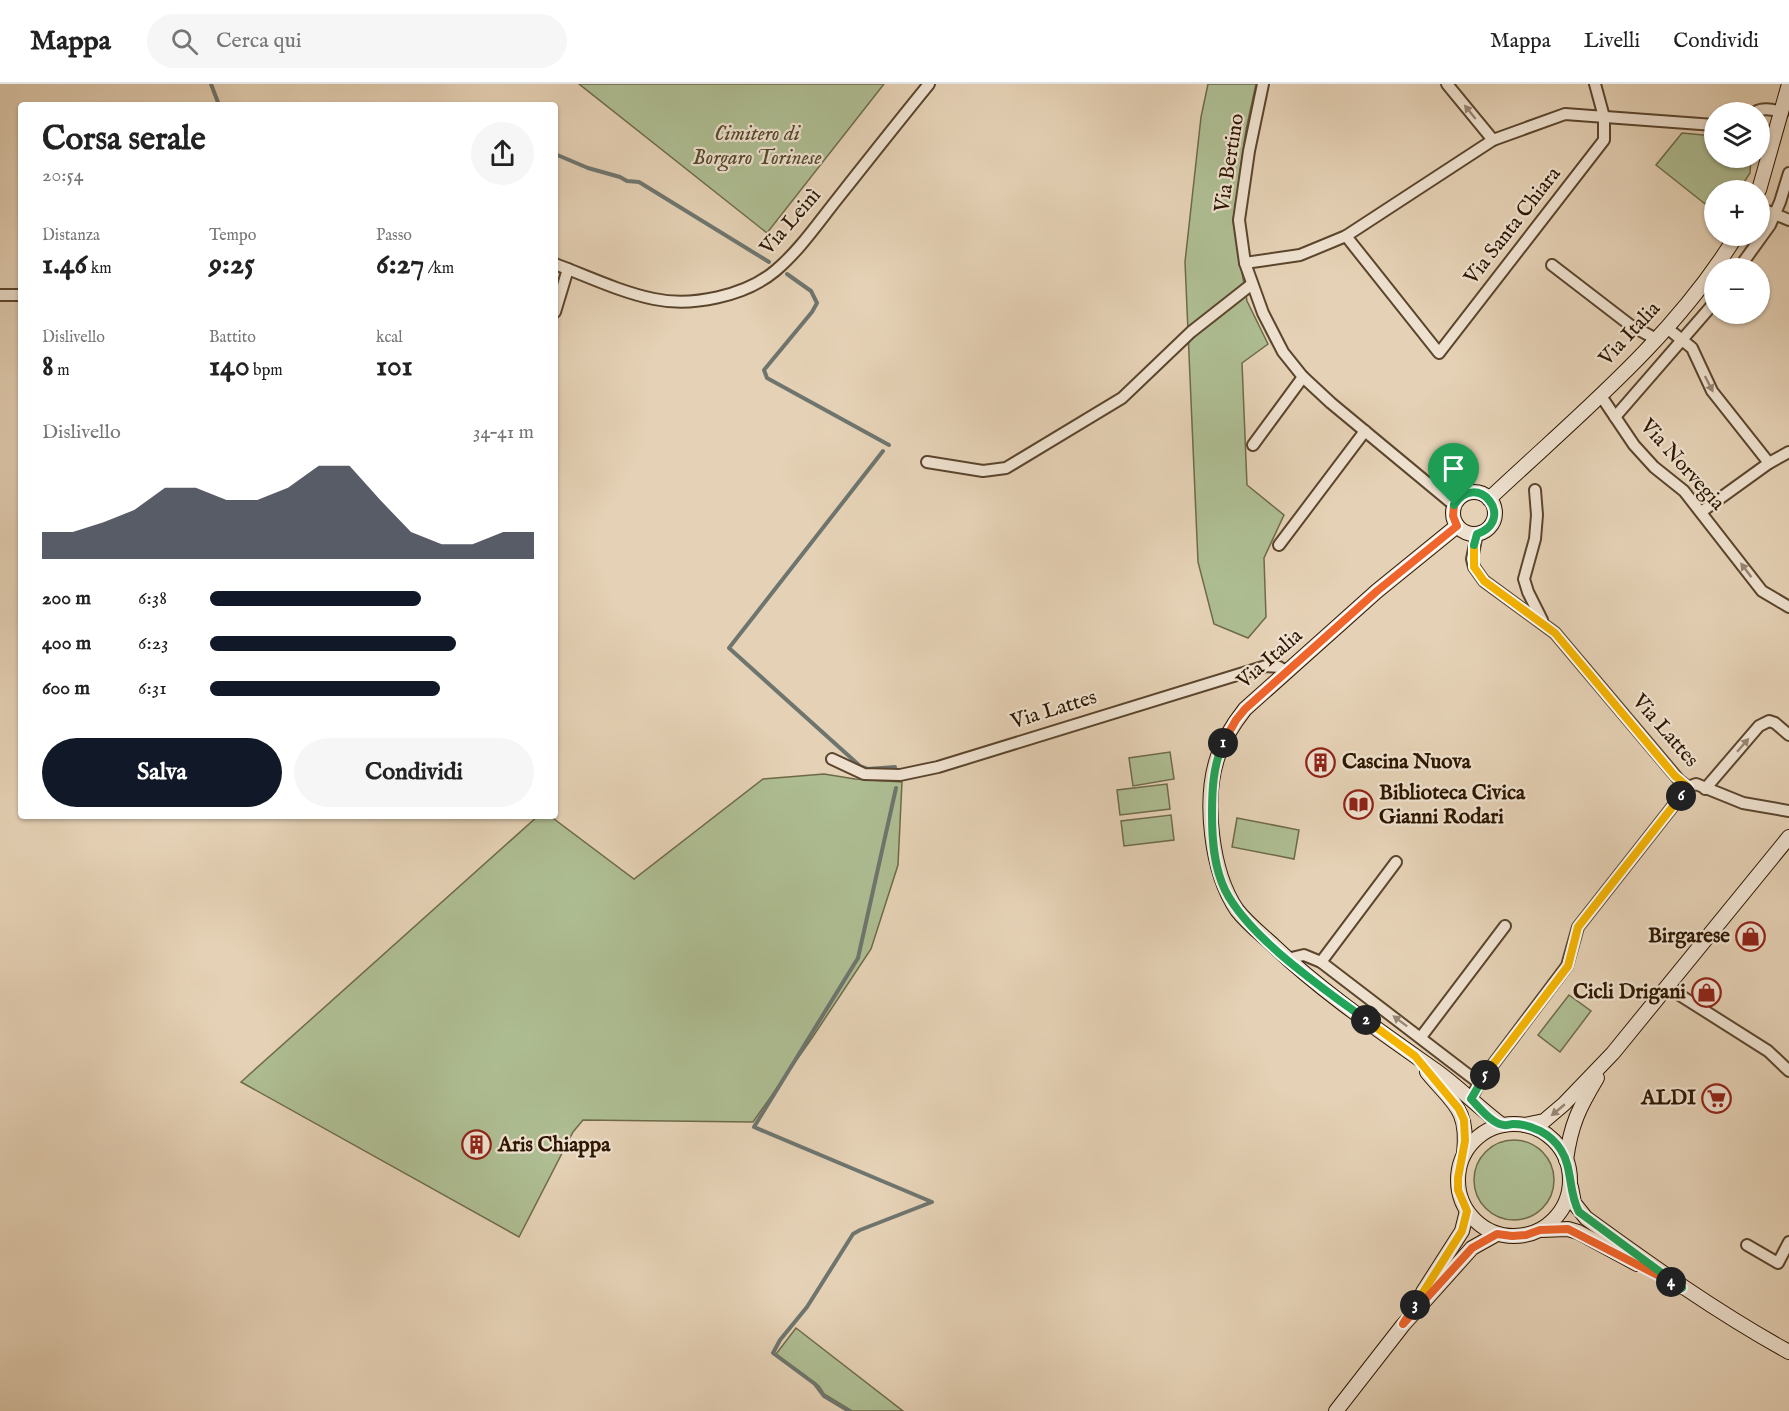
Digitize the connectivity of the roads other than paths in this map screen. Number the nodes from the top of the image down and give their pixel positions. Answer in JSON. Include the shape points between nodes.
{"nodes":[{"id":1,"x":929,"y":84,"type":"edge"},
{"id":2,"x":1263,"y":84,"type":"edge"},
{"id":3,"x":1447,"y":84,"type":"edge"},
{"id":4,"x":1595,"y":84,"type":"edge"},
{"id":5,"x":1789,"y":84,"type":"edge"},
{"id":6,"x":1770,"y":109,"type":"edge"},
{"id":7,"x":1783,"y":112,"type":"junction"},
{"id":8,"x":1604,"y":117,"type":"junction"},
{"id":9,"x":1704,"y":124,"type":"edge"},
{"id":10,"x":1493,"y":140,"type":"junction"},
{"id":11,"x":1789,"y":172,"type":"edge"},
{"id":12,"x":1762,"y":180,"type":"edge"},
{"id":13,"x":1770,"y":213,"type":"edge"},
{"id":14,"x":1774,"y":215,"type":"junction"},
{"id":15,"x":1789,"y":220,"type":"edge"},
{"id":16,"x":1346,"y":236,"type":"junction"},
{"id":17,"x":1728,"y":246,"type":"edge"},
{"id":18,"x":1746,"y":258,"type":"edge"},
{"id":19,"x":1245,"y":263,"type":"junction"},
{"id":20,"x":558,"y":265,"type":"edge"},
{"id":21,"x":1552,"y":265,"type":"dead end"},
{"id":22,"x":568,"y":269,"type":"junction"},
{"id":23,"x":1252,"y":284,"type":"junction"},
{"id":24,"x":0,"y":295,"type":"edge"},
{"id":25,"x":18,"y":295,"type":"edge"},
{"id":26,"x":558,"y":302,"type":"edge"},
{"id":27,"x":1704,"y":315,"type":"edge"},
{"id":28,"x":1667,"y":328,"type":"junction"},
{"id":29,"x":1656,"y":339,"type":"junction"},
{"id":30,"x":1683,"y":340,"type":"junction"},
{"id":31,"x":1303,"y":376,"type":"junction"},
{"id":32,"x":1601,"y":396,"type":"junction"},
{"id":33,"x":1615,"y":417,"type":"junction"},
{"id":34,"x":1365,"y":431,"type":"junction"},
{"id":35,"x":1253,"y":445,"type":"dead end"},
{"id":36,"x":1789,"y":452,"type":"edge"},
{"id":37,"x":927,"y":462,"type":"dead end"},
{"id":38,"x":1769,"y":464,"type":"junction"},
{"id":39,"x":1535,"y":490,"type":"dead end"},
{"id":40,"x":1489,"y":499,"type":"junction"},
{"id":41,"x":1454,"y":505,"type":"junction"},
{"id":42,"x":1701,"y":512,"type":"junction"},
{"id":43,"x":1457,"y":526,"type":"junction"},
{"id":44,"x":1477,"y":534,"type":"junction"},
{"id":45,"x":1279,"y":545,"type":"dead end"},
{"id":46,"x":1789,"y":608,"type":"edge"},
{"id":47,"x":1544,"y":623,"type":"junction"},
{"id":48,"x":1287,"y":672,"type":"junction"},
{"id":49,"x":1789,"y":735,"type":"edge"},
{"id":50,"x":832,"y":759,"type":"dead end"},
{"id":51,"x":1688,"y":787,"type":"junction"},
{"id":52,"x":1705,"y":789,"type":"junction"},
{"id":53,"x":1789,"y":811,"type":"edge"},
{"id":54,"x":1789,"y":837,"type":"edge"},
{"id":55,"x":1396,"y":862,"type":"dead end"},
{"id":56,"x":1505,"y":926,"type":"dead end"},
{"id":57,"x":1287,"y":959,"type":"junction"},
{"id":58,"x":1321,"y":962,"type":"junction"},
{"id":59,"x":1667,"y":987,"type":"junction"},
{"id":60,"x":1421,"y":1037,"type":"junction"},
{"id":61,"x":1613,"y":1053,"type":"junction"},
{"id":62,"x":1415,"y":1056,"type":"junction"},
{"id":63,"x":1789,"y":1071,"type":"edge"},
{"id":64,"x":1479,"y":1083,"type":"junction"},
{"id":65,"x":1471,"y":1099,"type":"junction"},
{"id":66,"x":1502,"y":1125,"type":"junction"},
{"id":67,"x":1525,"y":1125,"type":"junction"},
{"id":68,"x":1463,"y":1155,"type":"junction"},
{"id":69,"x":1566,"y":1160,"type":"junction"},
{"id":70,"x":1570,"y":1182,"type":"junction"},
{"id":71,"x":1467,"y":1211,"type":"junction"},
{"id":72,"x":1540,"y":1230,"type":"junction"},
{"id":73,"x":1497,"y":1234,"type":"junction"},
{"id":74,"x":1789,"y":1242,"type":"edge"},
{"id":75,"x":1747,"y":1245,"type":"dead end"},
{"id":76,"x":1682,"y":1288,"type":"junction"},
{"id":77,"x":1403,"y":1324,"type":"junction"},
{"id":78,"x":1789,"y":1352,"type":"edge"},
{"id":79,"x":1336,"y":1411,"type":"edge"}],
"edges":[{"from":1,"to":22,"type":"street","name":"Via Leinì","via":[[811,231],[774,272],[752,284],[707,300],[654,299]]},
{"from":2,"to":19,"type":"street","name":"Via Bertino","via":[[1239,220]]},
{"from":10,"to":3,"type":"street","one_way":true},
{"from":4,"to":8,"type":"street"},
{"from":5,"to":7,"type":"street"},
{"from":6,"to":7,"type":"street"},
{"from":7,"to":12,"type":"street"},
{"from":8,"to":9,"type":"street"},
{"from":8,"to":10,"type":"street","via":[[1565,114]]},
{"from":8,"to":16,"type":"street","name":"Via Santa Chiara","via":[[1604,140],[1439,353]]},
{"from":10,"to":16,"type":"street"},
{"from":11,"to":14,"type":"street"},
{"from":13,"to":14,"type":"street"},
{"from":14,"to":15,"type":"street"},
{"from":14,"to":18,"type":"street"},
{"from":16,"to":19,"type":"street","via":[[1300,255]]},
{"from":17,"to":28,"type":"street","name":"Via Italia"},
{"from":19,"to":23,"type":"street","name":"Via Bertino"},
{"from":20,"to":22,"type":"street","name":"Via Leinì"},
{"from":21,"to":29,"type":"street","via":[[1630,325]]},
{"from":22,"to":26,"type":"street"},
{"from":23,"to":31,"type":"street","name":"Via Bertino","via":[[1283,352]]},
{"from":23,"to":37,"type":"street","via":[[1191,332],[1122,399],[1006,468],[983,471]]},
{"from":24,"to":25,"type":"street"},
{"from":27,"to":30,"type":"street","name":"Via Italia"},
{"from":28,"to":29,"type":"street","name":"Via Italia"},
{"from":28,"to":30,"type":"street"},
{"from":29,"to":32,"type":"street","name":"Via Italia"},
{"from":30,"to":33,"type":"street","name":"Via Italia"},
{"from":30,"to":38,"type":"street","one_way":true,"via":[[1692,348],[1712,391]]},
{"from":31,"to":34,"type":"street","name":"Via Bertino"},
{"from":31,"to":35,"type":"street"},
{"from":32,"to":33,"type":"street","name":"Via Norvegia"},
{"from":32,"to":40,"type":"street","name":"Via Italia"},
{"from":33,"to":42,"type":"street","name":"Via Norvegia","via":[[1634,445]]},
{"from":34,"to":41,"type":"street","name":"Via Bertino"},
{"from":34,"to":45,"type":"street"},
{"from":36,"to":38,"type":"street"},
{"from":38,"to":42,"type":"street"},
{"from":39,"to":47,"type":"street","name":"Via Lattes","via":[[1535,539],[1524,579]]},
{"from":40,"to":41,"type":"street","via":[[1470,492]]},
{"from":40,"to":44,"type":"street","via":[[1494,509],[1493,522]]},
{"from":41,"to":43,"type":"street"},
{"from":46,"to":42,"type":"street","name":"Via Norvegia","one_way":true,"via":[[1762,591]]},
{"from":43,"to":44,"type":"street","via":[[1466,533]]},
{"from":43,"to":48,"type":"street","name":"Via Italia"},
{"from":44,"to":47,"type":"street","name":"Via Lattes","via":[[1472,559],[1484,581]]},
{"from":47,"to":51,"type":"street","name":"Via Lattes"},
{"from":48,"to":50,"type":"street","name":"Via Lattes","via":[[1266,666],[938,767],[900,775],[864,774]]},
{"from":48,"to":57,"type":"street","name":"Via Italia","via":[[1236,720],[1217,757],[1212,788],[1213,847],[1225,890],[1238,911]]},
{"from":52,"to":49,"type":"street","one_way":true,"via":[[1759,726],[1769,721]]},
{"from":51,"to":52,"type":"street","name":"Via Lattes","via":[[1696,784]]},
{"from":51,"to":64,"type":"street","via":[[1578,927],[1568,966]]},
{"from":52,"to":53,"type":"street","name":"Via Lattes","via":[[1743,803]]},
{"from":54,"to":59,"type":"street"},
{"from":55,"to":58,"type":"street"},
{"from":56,"to":60,"type":"street"},
{"from":57,"to":58,"type":"street","via":[[1304,955]]},
{"from":57,"to":62,"type":"street","name":"Via Italia"},
{"from":60,"to":58,"type":"street","one_way":true},
{"from":59,"to":61,"type":"street"},
{"from":59,"to":63,"type":"street","via":[[1760,1046]]},
{"from":60,"to":64,"type":"street"},
{"from":61,"to":67,"type":"street","one_way":true,"via":[[1558,1110],[1544,1121]]},
{"from":61,"to":69,"type":"street","via":[[1575,1118]]},
{"from":62,"to":65,"type":"street","name":"Via Italia"},
{"from":62,"to":68,"type":"street","name":"Via Italia","via":[[1459,1109],[1465,1130]]},
{"from":64,"to":65,"type":"street"},
{"from":65,"to":66,"type":"street","name":"Via Italia"},
{"from":66,"to":67,"type":"street"},
{"from":66,"to":68,"type":"street","via":[[1479,1136]]},
{"from":67,"to":69,"type":"street","via":[[1554,1141]]},
{"from":68,"to":71,"type":"street","via":[[1458,1190]]},
{"from":69,"to":70,"type":"street"},
{"from":70,"to":72,"type":"street","via":[[1561,1210]]},
{"from":70,"to":76,"type":"street","via":[[1574,1203],[1586,1218]]},
{"from":71,"to":73,"type":"street","via":[[1480,1225]]},
{"from":71,"to":77,"type":"street","via":[[1462,1231]]},
{"from":72,"to":73,"type":"street","via":[[1526,1235]]},
{"from":72,"to":76,"type":"street","via":[[1578,1232]]},
{"from":73,"to":77,"type":"street","via":[[1472,1248]]},
{"from":74,"to":75,"type":"street","via":[[1778,1263]]},
{"from":76,"to":78,"type":"street"},
{"from":77,"to":79,"type":"street"}]}
